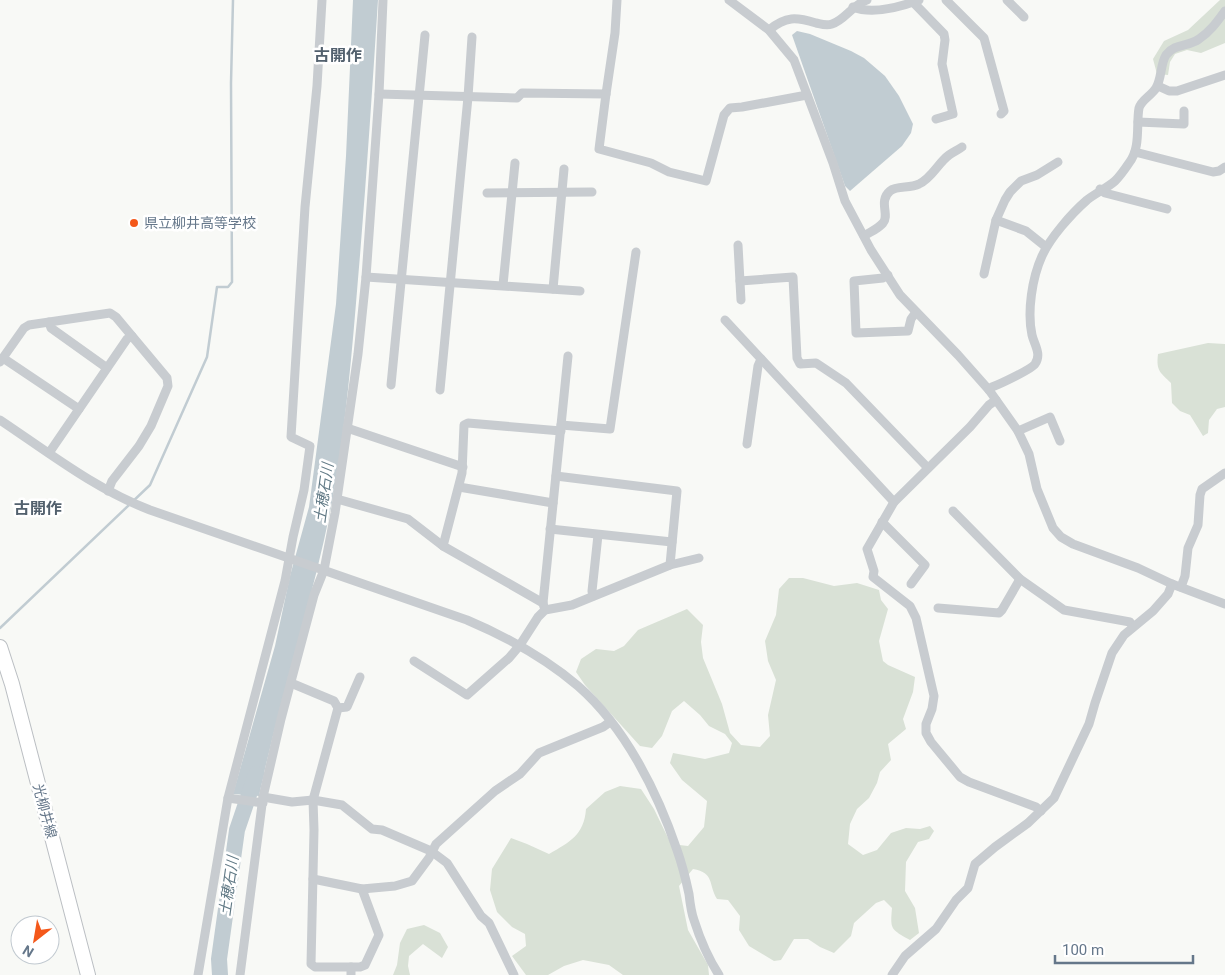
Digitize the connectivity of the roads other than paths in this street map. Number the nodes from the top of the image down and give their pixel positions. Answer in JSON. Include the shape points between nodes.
{"nodes":[{"id":1,"x":322,"y":0,"type":"edge"},
{"id":2,"x":383,"y":0,"type":"edge"},
{"id":3,"x":617,"y":0,"type":"edge"},
{"id":4,"x":729,"y":0,"type":"edge"},
{"id":5,"x":867,"y":0,"type":"edge"},
{"id":6,"x":946,"y":0,"type":"edge"},
{"id":7,"x":1007,"y":0,"type":"edge"},
{"id":8,"x":916,"y":1,"type":"edge"},
{"id":9,"x":853,"y":7,"type":"junction"},
{"id":10,"x":1225,"y":12,"type":"edge"},
{"id":11,"x":1024,"y":17,"type":"dead end"},
{"id":12,"x":769,"y":30,"type":"junction"},
{"id":13,"x":425,"y":35,"type":"dead end"},
{"id":14,"x":472,"y":37,"type":"dead end"},
{"id":15,"x":1225,"y":75,"type":"edge"},
{"id":16,"x":1158,"y":86,"type":"junction"},
{"id":17,"x":379,"y":94,"type":"junction"},
{"id":18,"x":606,"y":94,"type":"junction"},
{"id":19,"x":807,"y":95,"type":"junction"},
{"id":20,"x":420,"y":96,"type":"junction"},
{"id":21,"x":468,"y":98,"type":"junction"},
{"id":22,"x":1184,"y":111,"type":"dead end"},
{"id":23,"x":1001,"y":114,"type":"dead end"},
{"id":24,"x":936,"y":119,"type":"dead end"},
{"id":25,"x":1138,"y":122,"type":"junction"},
{"id":26,"x":962,"y":147,"type":"dead end"},
{"id":27,"x":1135,"y":152,"type":"junction"},
{"id":28,"x":1058,"y":162,"type":"dead end"},
{"id":29,"x":515,"y":163,"type":"dead end"},
{"id":30,"x":1225,"y":167,"type":"edge"},
{"id":31,"x":564,"y":169,"type":"dead end"},
{"id":32,"x":1100,"y":189,"type":"junction"},
{"id":33,"x":487,"y":192,"type":"dead end"},
{"id":34,"x":512,"y":192,"type":"junction"},
{"id":35,"x":562,"y":192,"type":"junction"},
{"id":36,"x":592,"y":192,"type":"dead end"},
{"id":37,"x":1167,"y":209,"type":"dead end"},
{"id":38,"x":996,"y":220,"type":"junction"},
{"id":39,"x":864,"y":236,"type":"junction"},
{"id":40,"x":738,"y":245,"type":"dead end"},
{"id":41,"x":1046,"y":247,"type":"junction"},
{"id":42,"x":636,"y":252,"type":"dead end"},
{"id":43,"x":984,"y":274,"type":"dead end"},
{"id":44,"x":888,"y":275,"type":"junction"},
{"id":45,"x":366,"y":277,"type":"junction"},
{"id":46,"x":401,"y":279,"type":"junction"},
{"id":47,"x":740,"y":281,"type":"junction"},
{"id":48,"x":450,"y":282,"type":"junction"},
{"id":49,"x":502,"y":285,"type":"junction"},
{"id":50,"x":553,"y":289,"type":"junction"},
{"id":51,"x":580,"y":291,"type":"dead end"},
{"id":52,"x":741,"y":300,"type":"dead end"},
{"id":53,"x":916,"y":312,"type":"junction"},
{"id":54,"x":725,"y":320,"type":"dead end"},
{"id":55,"x":49,"y":322,"type":"junction"},
{"id":56,"x":132,"y":336,"type":"junction"},
{"id":57,"x":568,"y":356,"type":"dead end"},
{"id":58,"x":761,"y":359,"type":"junction"},
{"id":59,"x":2,"y":360,"type":"edge"},
{"id":60,"x":107,"y":368,"type":"junction"},
{"id":61,"x":391,"y":385,"type":"dead end"},
{"id":62,"x":440,"y":390,"type":"dead end"},
{"id":63,"x":989,"y":390,"type":"junction"},
{"id":64,"x":996,"y":400,"type":"junction"},
{"id":65,"x":79,"y":409,"type":"junction"},
{"id":66,"x":0,"y":420,"type":"edge"},
{"id":67,"x":348,"y":428,"type":"junction"},
{"id":68,"x":561,"y":428,"type":"junction"},
{"id":69,"x":1018,"y":432,"type":"junction"},
{"id":70,"x":1060,"y":441,"type":"dead end"},
{"id":71,"x":747,"y":444,"type":"dead end"},
{"id":72,"x":49,"y":453,"type":"junction"},
{"id":73,"x":463,"y":467,"type":"junction"},
{"id":74,"x":928,"y":468,"type":"junction"},
{"id":75,"x":1225,"y":473,"type":"edge"},
{"id":76,"x":556,"y":476,"type":"junction"},
{"id":77,"x":459,"y":487,"type":"junction"},
{"id":78,"x":108,"y":491,"type":"junction"},
{"id":79,"x":337,"y":499,"type":"junction"},
{"id":80,"x":894,"y":502,"type":"junction"},
{"id":81,"x":553,"y":503,"type":"junction"},
{"id":82,"x":954,"y":511,"type":"dead end"},
{"id":83,"x":882,"y":522,"type":"junction"},
{"id":84,"x":550,"y":529,"type":"junction"},
{"id":85,"x":598,"y":534,"type":"junction"},
{"id":86,"x":672,"y":542,"type":"junction"},
{"id":87,"x":443,"y":546,"type":"junction"},
{"id":88,"x":291,"y":558,"type":"junction"},
{"id":89,"x":699,"y":558,"type":"dead end"},
{"id":90,"x":670,"y":565,"type":"junction"},
{"id":91,"x":323,"y":569,"type":"junction"},
{"id":92,"x":1020,"y":579,"type":"junction"},
{"id":93,"x":911,"y":584,"type":"dead end"},
{"id":94,"x":1177,"y":585,"type":"junction"},
{"id":95,"x":593,"y":596,"type":"junction"},
{"id":96,"x":1225,"y":604,"type":"edge"},
{"id":97,"x":544,"y":607,"type":"junction"},
{"id":98,"x":938,"y":608,"type":"dead end"},
{"id":99,"x":1133,"y":627,"type":"junction"},
{"id":100,"x":520,"y":645,"type":"junction"},
{"id":101,"x":0,"y":647,"type":"edge"},
{"id":102,"x":414,"y":661,"type":"dead end"},
{"id":103,"x":360,"y":677,"type":"dead end"},
{"id":104,"x":291,"y":683,"type":"junction"},
{"id":105,"x":338,"y":708,"type":"junction"},
{"id":106,"x":610,"y":722,"type":"junction"},
{"id":107,"x":229,"y":798,"type":"junction"},
{"id":108,"x":313,"y":800,"type":"junction"},
{"id":109,"x":262,"y":801,"type":"junction"},
{"id":110,"x":1041,"y":811,"type":"junction"},
{"id":111,"x":432,"y":851,"type":"junction"},
{"id":112,"x":313,"y":879,"type":"junction"},
{"id":113,"x":362,"y":889,"type":"junction"},
{"id":114,"x":351,"y":971,"type":"edge"},
{"id":115,"x":88,"y":975,"type":"edge"},
{"id":116,"x":198,"y":975,"type":"edge"},
{"id":117,"x":240,"y":975,"type":"edge"},
{"id":118,"x":514,"y":975,"type":"edge"},
{"id":119,"x":719,"y":975,"type":"edge"},
{"id":120,"x":892,"y":975,"type":"edge"}],
"edges":[{"from":1,"to":88,"type":"street","via":[[291,437],[310,446]]},
{"from":2,"to":17,"type":"street"},
{"from":3,"to":18,"type":"street"},
{"from":4,"to":12,"type":"street"},
{"from":5,"to":9,"type":"street"},
{"from":6,"to":23,"type":"street","via":[[984,38],[1004,110]]},
{"from":7,"to":11,"type":"street"},
{"from":8,"to":9,"type":"street","via":[[885,9]]},
{"from":8,"to":24,"type":"street","via":[[944,34],[942,64],[953,114]]},
{"from":9,"to":12,"type":"street","via":[[832,24],[791,18],[778,22]]},
{"from":10,"to":16,"type":"street","via":[[1200,39],[1174,47],[1166,56]]},
{"from":12,"to":19,"type":"street","via":[[794,60]]},
{"from":13,"to":20,"type":"street"},
{"from":14,"to":21,"type":"street"},
{"from":15,"to":16,"type":"street","via":[[1177,91]]},
{"from":16,"to":25,"type":"street","via":[[1140,105]]},
{"from":17,"to":20,"type":"street"},
{"from":17,"to":45,"type":"street"},
{"from":18,"to":19,"type":"street","via":[[599,149],[706,181],[724,114],[730,108]]},
{"from":18,"to":21,"type":"street","via":[[522,93],[517,98]]},
{"from":19,"to":39,"type":"street","via":[[845,200]]},
{"from":20,"to":21,"type":"street"},
{"from":20,"to":46,"type":"street"},
{"from":21,"to":48,"type":"street"},
{"from":22,"to":25,"type":"street","via":[[1184,124]]},
{"from":25,"to":27,"type":"street"},
{"from":26,"to":39,"type":"street","via":[[948,155],[920,184],[891,190],[883,203],[884,223]]},
{"from":27,"to":30,"type":"street","via":[[1213,172]]},
{"from":27,"to":32,"type":"street","via":[[1115,181]]},
{"from":28,"to":38,"type":"street","via":[[1021,181],[1010,192]]},
{"from":29,"to":34,"type":"street"},
{"from":31,"to":35,"type":"street"},
{"from":32,"to":37,"type":"street"},
{"from":32,"to":41,"type":"street","via":[[1074,213]]},
{"from":33,"to":34,"type":"street"},
{"from":34,"to":35,"type":"street"},
{"from":34,"to":49,"type":"street"},
{"from":35,"to":36,"type":"street"},
{"from":35,"to":50,"type":"street"},
{"from":38,"to":41,"type":"street","via":[[1026,231]]},
{"from":38,"to":43,"type":"street"},
{"from":39,"to":44,"type":"street"},
{"from":40,"to":47,"type":"street"},
{"from":41,"to":63,"type":"street","via":[[1030,303],[1038,355],[1036,363]]},
{"from":42,"to":68,"type":"street","via":[[610,429]]},
{"from":44,"to":53,"type":"street"},
{"from":44,"to":53,"type":"street","via":[[854,282],[856,333],[908,331]]},
{"from":45,"to":46,"type":"street"},
{"from":45,"to":67,"type":"street"},
{"from":46,"to":48,"type":"street"},
{"from":46,"to":61,"type":"street"},
{"from":47,"to":52,"type":"street"},
{"from":47,"to":74,"type":"street","via":[[793,277],[797,358],[800,364],[816,364],[846,383]]},
{"from":48,"to":49,"type":"street"},
{"from":48,"to":62,"type":"street"},
{"from":49,"to":50,"type":"street"},
{"from":50,"to":51,"type":"street"},
{"from":53,"to":63,"type":"street"},
{"from":54,"to":58,"type":"street"},
{"from":55,"to":56,"type":"street","via":[[110,313]]},
{"from":55,"to":59,"type":"street","via":[[24,328]]},
{"from":55,"to":60,"type":"street","via":[[51,328]]},
{"from":56,"to":60,"type":"street"},
{"from":56,"to":78,"type":"street","via":[[167,378],[168,386],[151,426]]},
{"from":57,"to":68,"type":"street"},
{"from":58,"to":71,"type":"street"},
{"from":58,"to":80,"type":"street"},
{"from":59,"to":65,"type":"street"},
{"from":60,"to":65,"type":"street"},
{"from":63,"to":64,"type":"street"},
{"from":64,"to":69,"type":"street"},
{"from":64,"to":74,"type":"street"},
{"from":65,"to":72,"type":"street"},
{"from":66,"to":72,"type":"street"},
{"from":67,"to":73,"type":"street"},
{"from":67,"to":79,"type":"street"},
{"from":68,"to":73,"type":"street","via":[[468,423],[464,426]]},
{"from":68,"to":76,"type":"street"},
{"from":69,"to":70,"type":"street","via":[[1050,417]]},
{"from":69,"to":94,"type":"street","via":[[1029,454],[1045,512],[1061,537]]},
{"from":72,"to":78,"type":"street"},
{"from":73,"to":77,"type":"street"},
{"from":74,"to":80,"type":"street"},
{"from":75,"to":94,"type":"street","via":[[1202,489],[1198,525],[1188,548],[1185,576]]},
{"from":76,"to":81,"type":"street"},
{"from":76,"to":86,"type":"street","via":[[677,491]]},
{"from":77,"to":81,"type":"street"},
{"from":77,"to":87,"type":"street"},
{"from":78,"to":88,"type":"street","via":[[133,503]]},
{"from":79,"to":87,"type":"street","via":[[408,519]]},
{"from":79,"to":91,"type":"street"},
{"from":80,"to":83,"type":"street"},
{"from":81,"to":84,"type":"street"},
{"from":82,"to":92,"type":"street"},
{"from":83,"to":93,"type":"street","via":[[925,565]]},
{"from":83,"to":110,"type":"street","via":[[867,549],[873,577],[910,606],[916,618],[934,696],[926,733],[960,777]]},
{"from":84,"to":85,"type":"street"},
{"from":84,"to":97,"type":"street"},
{"from":85,"to":86,"type":"street"},
{"from":85,"to":95,"type":"street"},
{"from":86,"to":90,"type":"street"},
{"from":87,"to":97,"type":"street"},
{"from":88,"to":91,"type":"street"},
{"from":88,"to":107,"type":"street"},
{"from":89,"to":90,"type":"street"},
{"from":90,"to":95,"type":"street"},
{"from":91,"to":100,"type":"street","via":[[444,611]]},
{"from":91,"to":104,"type":"street"},
{"from":92,"to":98,"type":"street","via":[[999,613]]},
{"from":92,"to":99,"type":"street","via":[[1064,610],[1130,622]]},
{"from":94,"to":96,"type":"street"},
{"from":94,"to":99,"type":"street"},
{"from":95,"to":97,"type":"street","via":[[572,605]]},
{"from":97,"to":100,"type":"street"},
{"from":99,"to":110,"type":"street","via":[[1119,640],[1112,653],[1089,724],[1059,789]]},
{"from":100,"to":102,"type":"street","via":[[467,695]]},
{"from":100,"to":106,"type":"street","via":[[578,687]]},
{"from":101,"to":115,"type":"main road","name":"光柳井線"},
{"from":103,"to":105,"type":"street","via":[[347,707]]},
{"from":104,"to":105,"type":"street","via":[[334,701]]},
{"from":104,"to":109,"type":"street"},
{"from":105,"to":108,"type":"street"},
{"from":106,"to":111,"type":"street","via":[[539,753],[520,774],[496,791]]},
{"from":106,"to":119,"type":"street","via":[[650,783],[677,850],[693,918]]},
{"from":107,"to":109,"type":"street"},
{"from":107,"to":116,"type":"street"},
{"from":108,"to":109,"type":"street"},
{"from":108,"to":111,"type":"street","via":[[342,805],[372,829],[382,830]]},
{"from":108,"to":112,"type":"street"},
{"from":109,"to":117,"type":"street"},
{"from":110,"to":120,"type":"street","via":[[975,864],[968,888],[936,929],[905,956]]},
{"from":111,"to":113,"type":"street","via":[[412,881]]},
{"from":111,"to":118,"type":"street","via":[[447,863],[481,916],[489,923]]},
{"from":112,"to":113,"type":"street"},
{"from":112,"to":114,"type":"street","via":[[312,964]]},
{"from":113,"to":114,"type":"street","via":[[380,935],[365,964]]}]}
